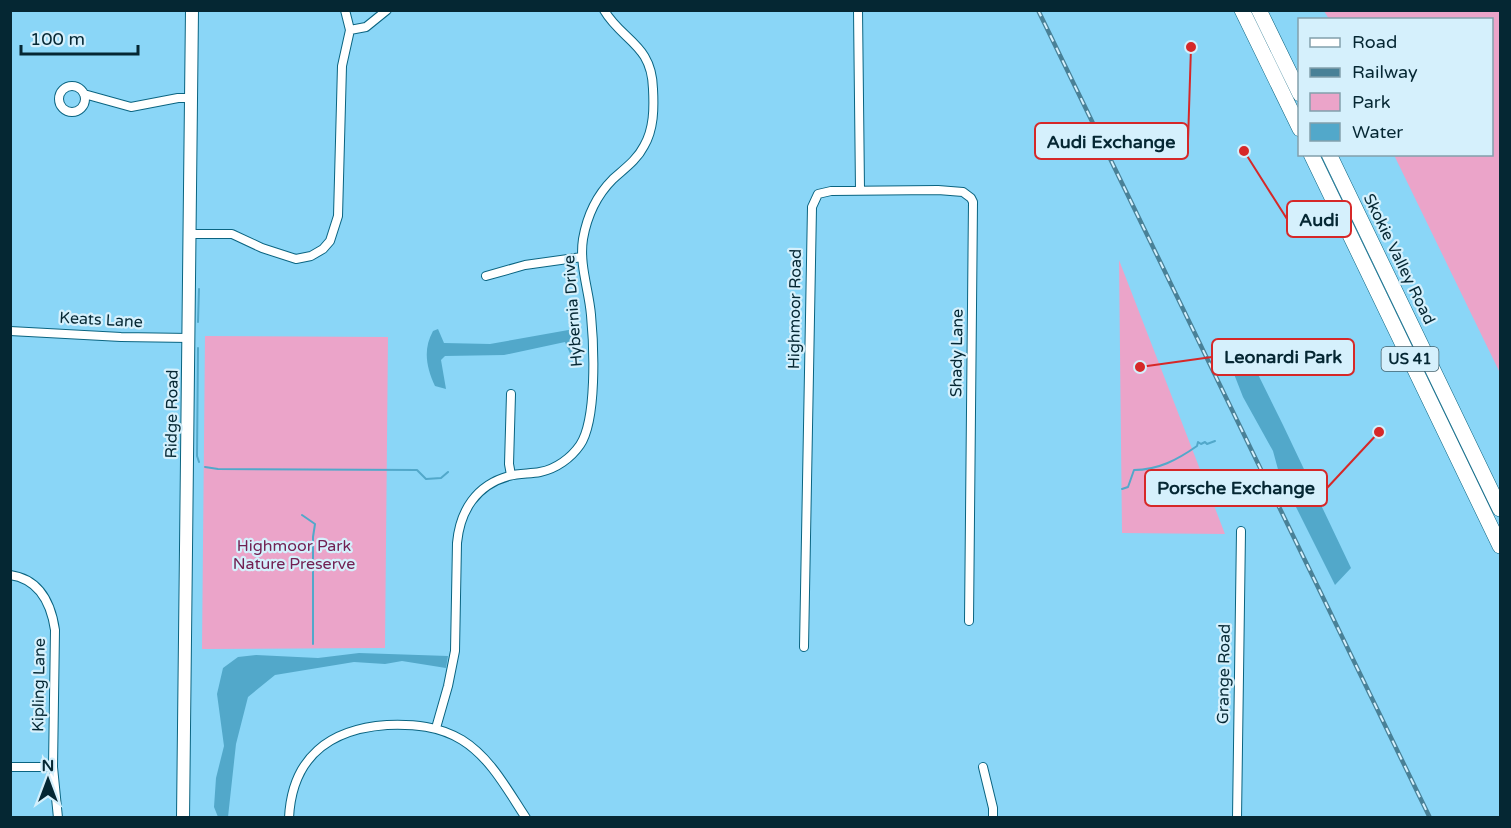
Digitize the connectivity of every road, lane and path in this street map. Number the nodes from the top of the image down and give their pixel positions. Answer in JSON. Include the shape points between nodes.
{"nodes":[{"id":1,"x":192,"y":10,"type":"edge"},
{"id":2,"x":345,"y":10,"type":"edge"},
{"id":3,"x":387,"y":10,"type":"edge"},
{"id":4,"x":604,"y":10,"type":"edge"},
{"id":5,"x":858,"y":10,"type":"edge"},
{"id":6,"x":1242,"y":10,"type":"edge"},
{"id":7,"x":1259,"y":10,"type":"edge"},
{"id":8,"x":1271,"y":10,"type":"edge"},
{"id":9,"x":350,"y":30,"type":"junction"},
{"id":10,"x":1298,"y":80,"type":"edge"},
{"id":11,"x":1298,"y":92,"type":"edge"},
{"id":12,"x":84,"y":94,"type":"dead end"},
{"id":13,"x":191,"y":98,"type":"junction"},
{"id":14,"x":1298,"y":127,"type":"edge"},
{"id":15,"x":1312,"y":156,"type":"edge"},
{"id":16,"x":1330,"y":156,"type":"edge"},
{"id":17,"x":860,"y":190,"type":"junction"},
{"id":18,"x":191,"y":234,"type":"junction"},
{"id":19,"x":582,"y":257,"type":"junction"},
{"id":20,"x":486,"y":276,"type":"dead end"},
{"id":21,"x":10,"y":331,"type":"edge"},
{"id":22,"x":190,"y":338,"type":"junction"},
{"id":23,"x":511,"y":394,"type":"dead end"},
{"id":24,"x":511,"y":475,"type":"junction"},
{"id":25,"x":1500,"y":509,"type":"edge"},
{"id":26,"x":1241,"y":531,"type":"dead end"},
{"id":27,"x":1500,"y":546,"type":"edge"},
{"id":28,"x":10,"y":574,"type":"edge"},
{"id":29,"x":969,"y":621,"type":"dead end"},
{"id":30,"x":804,"y":647,"type":"dead end"},
{"id":31,"x":436,"y":728,"type":"junction"},
{"id":32,"x":10,"y":767,"type":"edge"},
{"id":33,"x":53,"y":767,"type":"junction"},
{"id":34,"x":983,"y":767,"type":"dead end"},
{"id":35,"x":58,"y":818,"type":"edge"},
{"id":36,"x":183,"y":818,"type":"edge"},
{"id":37,"x":289,"y":818,"type":"edge"},
{"id":38,"x":526,"y":818,"type":"edge"},
{"id":39,"x":993,"y":818,"type":"edge"},
{"id":40,"x":1238,"y":818,"type":"edge"}],
"edges":[{"from":1,"to":13,"type":"street","name":"Ridge Road"},
{"from":2,"to":9,"type":"street"},
{"from":3,"to":9,"type":"street","via":[[366,27]]},
{"from":4,"to":19,"type":"street","name":"Hybernia Drive","via":[[645,58],[653,86],[653,117],[635,160],[599,195],[587,222]]},
{"from":5,"to":17,"type":"street"},
{"from":6,"to":14,"type":"highway"},
{"from":7,"to":11,"type":"highway"},
{"from":8,"to":10,"type":"highway"},
{"from":9,"to":18,"type":"street","via":[[340,92],[338,216],[330,241],[310,256],[296,259],[232,234]]},
{"from":12,"to":13,"type":"street","via":[[131,107]]},
{"from":13,"to":18,"type":"street","name":"Ridge Road"},
{"from":15,"to":27,"type":"highway","name":"Skokie Valley Road","number":"US 41"},
{"from":16,"to":25,"type":"highway","name":"Skokie Valley Road","number":"US 41"},
{"from":17,"to":29,"type":"street","name":"Shady Lane","via":[[963,192],[973,202]]},
{"from":17,"to":30,"type":"street","name":"Highmoor Road","via":[[818,194],[812,207]]},
{"from":18,"to":22,"type":"street","name":"Ridge Road"},
{"from":19,"to":20,"type":"street","via":[[525,265]]},
{"from":19,"to":24,"type":"street","name":"Hybernia Drive","via":[[592,325],[588,429],[569,458],[550,470]]},
{"from":21,"to":22,"type":"street","name":"Keats Lane"},
{"from":22,"to":36,"type":"street","name":"Ridge Road"},
{"from":23,"to":24,"type":"street"},
{"from":24,"to":31,"type":"street","name":"Hybernia Drive","via":[[482,490],[461,519],[454,656]]},
{"from":26,"to":40,"type":"street","name":"Grange Road"},
{"from":28,"to":33,"type":"street","name":"Kipling Lane","via":[[29,581],[50,605],[55,630]]},
{"from":31,"to":37,"type":"street","via":[[404,724],[369,726],[331,739],[299,773]]},
{"from":31,"to":38,"type":"street","via":[[480,754]]},
{"from":32,"to":33,"type":"street"},
{"from":33,"to":35,"type":"street","name":"Kipling Lane"},
{"from":34,"to":39,"type":"street"}]}
